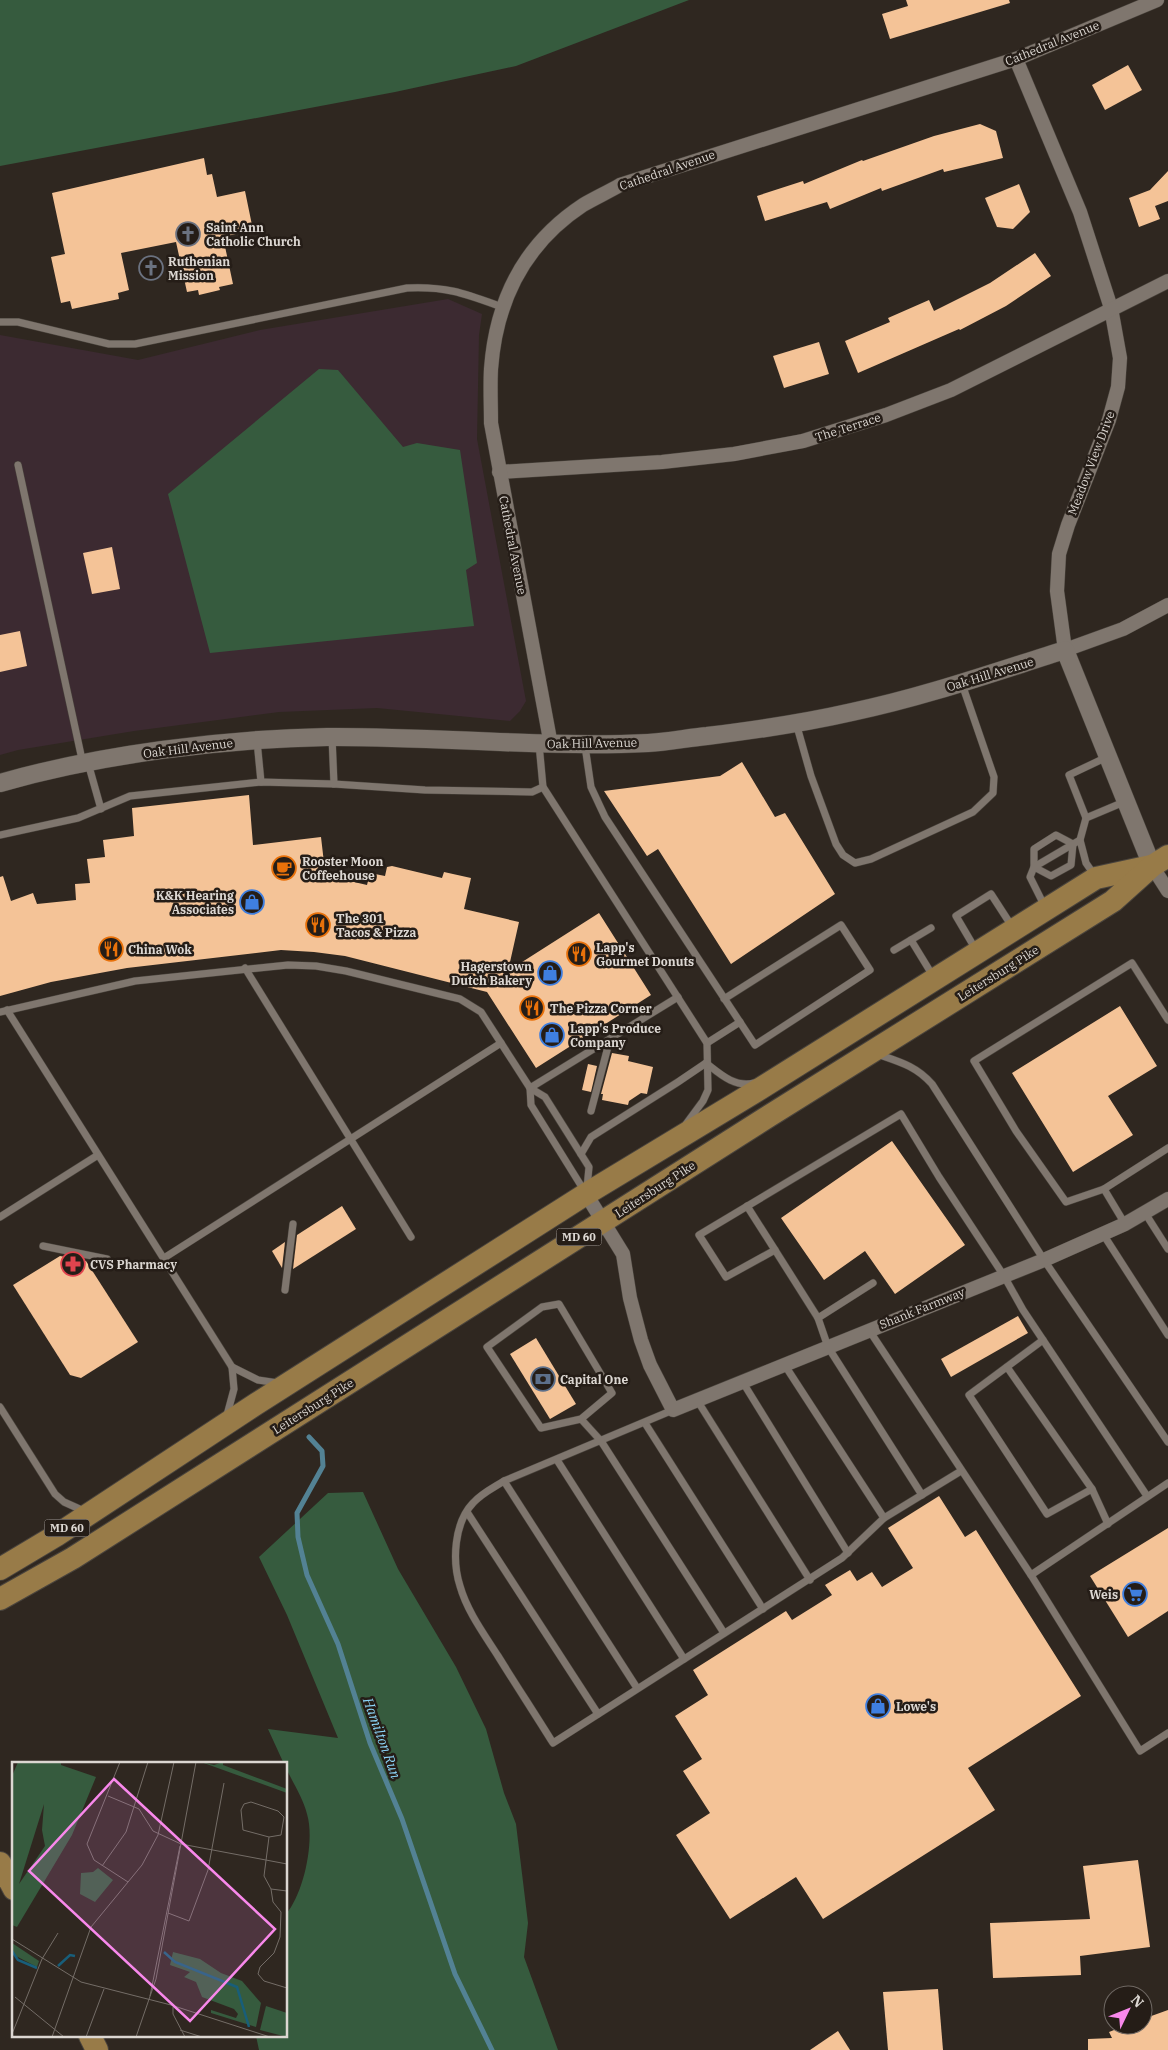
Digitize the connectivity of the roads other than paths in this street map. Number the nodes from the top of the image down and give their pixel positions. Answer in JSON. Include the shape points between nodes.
{"nodes":[{"id":1,"x":1157,"y":0,"type":"edge"},
{"id":2,"x":1016,"y":59,"type":"junction"},
{"id":3,"x":1168,"y":281,"type":"edge"},
{"id":4,"x":502,"y":308,"type":"junction"},
{"id":5,"x":1111,"y":308,"type":"junction"},
{"id":6,"x":0,"y":322,"type":"edge"},
{"id":7,"x":18,"y":465,"type":"dead end"},
{"id":8,"x":499,"y":472,"type":"junction"},
{"id":9,"x":1168,"y":605,"type":"edge"},
{"id":10,"x":1065,"y":650,"type":"junction"},
{"id":11,"x":962,"y":682,"type":"junction"},
{"id":12,"x":796,"y":723,"type":"junction"},
{"id":13,"x":332,"y":738,"type":"junction"},
{"id":14,"x":256,"y":741,"type":"junction"},
{"id":15,"x":545,"y":744,"type":"junction"},
{"id":16,"x":585,"y":744,"type":"junction"},
{"id":17,"x":1108,"y":756,"type":"junction"},
{"id":18,"x":86,"y":764,"type":"junction"},
{"id":19,"x":262,"y":782,"type":"junction"},
{"id":20,"x":0,"y":783,"type":"edge"},
{"id":21,"x":334,"y":784,"type":"junction"},
{"id":22,"x":543,"y":787,"type":"junction"},
{"id":23,"x":1126,"y":801,"type":"junction"},
{"id":24,"x":101,"y":808,"type":"junction"},
{"id":25,"x":1086,"y":818,"type":"junction"},
{"id":26,"x":0,"y":835,"type":"edge"},
{"id":27,"x":1076,"y":842,"type":"junction"},
{"id":28,"x":1160,"y":861,"type":"edge"},
{"id":29,"x":1034,"y":868,"type":"junction"},
{"id":30,"x":1096,"y":878,"type":"junction"},
{"id":31,"x":1168,"y":891,"type":"edge"},
{"id":32,"x":1046,"y":910,"type":"junction"},
{"id":33,"x":931,"y":928,"type":"dead end"},
{"id":34,"x":1014,"y":930,"type":"junction"},
{"id":35,"x":911,"y":940,"type":"junction"},
{"id":36,"x":894,"y":950,"type":"dead end"},
{"id":37,"x":978,"y":952,"type":"junction"},
{"id":38,"x":245,"y":968,"type":"junction"},
{"id":39,"x":935,"y":979,"type":"junction"},
{"id":40,"x":678,"y":997,"type":"junction"},
{"id":41,"x":724,"y":999,"type":"junction"},
{"id":42,"x":3,"y":1011,"type":"edge"},
{"id":43,"x":1168,"y":1020,"type":"edge"},
{"id":44,"x":740,"y":1022,"type":"junction"},
{"id":45,"x":610,"y":1040,"type":"junction"},
{"id":46,"x":501,"y":1043,"type":"junction"},
{"id":47,"x":707,"y":1043,"type":"junction"},
{"id":48,"x":872,"y":1052,"type":"junction"},
{"id":49,"x":706,"y":1063,"type":"junction"},
{"id":50,"x":775,"y":1079,"type":"junction"},
{"id":51,"x":530,"y":1088,"type":"junction"},
{"id":52,"x":591,"y":1111,"type":"dead end"},
{"id":53,"x":350,"y":1139,"type":"junction"},
{"id":54,"x":672,"y":1141,"type":"junction"},
{"id":55,"x":1168,"y":1148,"type":"edge"},
{"id":56,"x":581,"y":1154,"type":"junction"},
{"id":57,"x":98,"y":1155,"type":"junction"},
{"id":58,"x":1104,"y":1189,"type":"junction"},
{"id":59,"x":586,"y":1194,"type":"junction"},
{"id":60,"x":1168,"y":1199,"type":"edge"},
{"id":61,"x":747,"y":1206,"type":"junction"},
{"id":62,"x":1145,"y":1213,"type":"junction"},
{"id":63,"x":0,"y":1217,"type":"edge"},
{"id":64,"x":603,"y":1222,"type":"junction"},
{"id":65,"x":293,"y":1224,"type":"dead end"},
{"id":66,"x":1125,"y":1224,"type":"junction"},
{"id":67,"x":1103,"y":1234,"type":"junction"},
{"id":68,"x":411,"y":1237,"type":"dead end"},
{"id":69,"x":43,"y":1246,"type":"dead end"},
{"id":70,"x":1168,"y":1249,"type":"edge"},
{"id":71,"x":775,"y":1250,"type":"junction"},
{"id":72,"x":164,"y":1258,"type":"junction"},
{"id":73,"x":107,"y":1259,"type":"dead end"},
{"id":74,"x":1044,"y":1260,"type":"junction"},
{"id":75,"x":1004,"y":1276,"type":"junction"},
{"id":76,"x":873,"y":1283,"type":"dead end"},
{"id":77,"x":285,"y":1290,"type":"dead end"},
{"id":78,"x":818,"y":1318,"type":"junction"},
{"id":79,"x":869,"y":1330,"type":"junction"},
{"id":80,"x":1168,"y":1335,"type":"edge"},
{"id":81,"x":1042,"y":1340,"type":"junction"},
{"id":82,"x":828,"y":1347,"type":"junction"},
{"id":83,"x":784,"y":1364,"type":"junction"},
{"id":84,"x":232,"y":1367,"type":"junction"},
{"id":85,"x":1007,"y":1367,"type":"junction"},
{"id":86,"x":742,"y":1381,"type":"junction"},
{"id":87,"x":288,"y":1384,"type":"junction"},
{"id":88,"x":697,"y":1399,"type":"junction"},
{"id":89,"x":0,"y":1407,"type":"edge"},
{"id":90,"x":673,"y":1410,"type":"junction"},
{"id":91,"x":581,"y":1419,"type":"junction"},
{"id":92,"x":644,"y":1423,"type":"junction"},
{"id":93,"x":224,"y":1426,"type":"junction"},
{"id":94,"x":601,"y":1441,"type":"junction"},
{"id":95,"x":1168,"y":1442,"type":"edge"},
{"id":96,"x":557,"y":1460,"type":"junction"},
{"id":97,"x":961,"y":1471,"type":"junction"},
{"id":98,"x":504,"y":1481,"type":"junction"},
{"id":99,"x":1168,"y":1483,"type":"edge"},
{"id":100,"x":1092,"y":1489,"type":"junction"},
{"id":101,"x":922,"y":1495,"type":"junction"},
{"id":102,"x":1147,"y":1496,"type":"junction"},
{"id":103,"x":467,"y":1512,"type":"junction"},
{"id":104,"x":90,"y":1513,"type":"junction"},
{"id":105,"x":884,"y":1518,"type":"junction"},
{"id":106,"x":1108,"y":1524,"type":"junction"},
{"id":107,"x":848,"y":1553,"type":"junction"},
{"id":108,"x":73,"y":1558,"type":"junction"},
{"id":109,"x":0,"y":1568,"type":"edge"},
{"id":110,"x":1031,"y":1575,"type":"junction"},
{"id":111,"x":810,"y":1580,"type":"junction"},
{"id":112,"x":0,"y":1598,"type":"edge"},
{"id":113,"x":0,"y":1607,"type":"edge"},
{"id":114,"x":763,"y":1609,"type":"junction"},
{"id":115,"x":724,"y":1633,"type":"junction"},
{"id":116,"x":684,"y":1659,"type":"junction"},
{"id":117,"x":637,"y":1688,"type":"junction"},
{"id":118,"x":598,"y":1714,"type":"junction"},
{"id":119,"x":1168,"y":1733,"type":"edge"},
{"id":120,"x":0,"y":1863,"type":"edge"},
{"id":121,"x":12,"y":1885,"type":"edge"},
{"id":122,"x":91,"y":2038,"type":"edge"},
{"id":123,"x":97,"y":2050,"type":"edge"}],
"edges":[{"from":1,"to":2,"type":"street","name":"Cathedral Avenue"},
{"from":2,"to":4,"type":"street","name":"Cathedral Avenue","via":[[620,185],[584,205],[558,225],[535,249],[514,279]]},
{"from":2,"to":5,"type":"street","name":"Meadow View Drive","via":[[1080,212]]},
{"from":3,"to":5,"type":"street","name":"The Terrace"},
{"from":4,"to":6,"type":"lane","via":[[452,290],[407,288],[135,344],[109,344],[18,322]]},
{"from":4,"to":8,"type":"street","name":"Cathedral Avenue","via":[[491,370],[491,423]]},
{"from":5,"to":8,"type":"street","name":"The Terrace","via":[[951,390],[804,441],[734,454],[662,462]]},
{"from":5,"to":10,"type":"street","name":"Meadow View Drive","via":[[1120,358],[1118,387],[1109,420],[1059,554],[1057,591]]},
{"from":7,"to":18,"type":"lane"},
{"from":8,"to":15,"type":"street","name":"Cathedral Avenue"},
{"from":9,"to":10,"type":"street","name":"Oak Hill Avenue","via":[[1123,629]]},
{"from":10,"to":11,"type":"street","name":"Oak Hill Avenue"},
{"from":10,"to":17,"type":"street","name":"Meadow View Drive"},
{"from":11,"to":12,"type":"street","name":"Oak Hill Avenue","via":[[853,712]]},
{"from":11,"to":12,"type":"lane","via":[[994,777],[993,793],[974,812],[855,864],[843,855],[836,844]]},
{"from":12,"to":16,"type":"street","name":"Oak Hill Avenue","via":[[650,743]]},
{"from":13,"to":14,"type":"street","name":"Oak Hill Avenue"},
{"from":13,"to":15,"type":"street","name":"Oak Hill Avenue"},
{"from":13,"to":21,"type":"lane"},
{"from":14,"to":18,"type":"street","name":"Oak Hill Avenue","via":[[138,754]]},
{"from":14,"to":19,"type":"lane"},
{"from":15,"to":16,"type":"street","name":"Oak Hill Avenue"},
{"from":15,"to":22,"type":"lane"},
{"from":16,"to":41,"type":"lane","via":[[591,787],[605,817]]},
{"from":17,"to":23,"type":"street","name":"Meadow View Drive"},
{"from":17,"to":25,"type":"lane","via":[[1070,775]]},
{"from":18,"to":20,"type":"street","name":"Oak Hill Avenue"},
{"from":18,"to":24,"type":"lane"},
{"from":19,"to":21,"type":"lane"},
{"from":19,"to":24,"type":"lane","via":[[137,795]]},
{"from":21,"to":22,"type":"lane","via":[[523,792],[535,792]]},
{"from":22,"to":40,"type":"lane"},
{"from":23,"to":25,"type":"lane"},
{"from":23,"to":28,"type":"street","name":"Meadow View Drive"},
{"from":24,"to":26,"type":"lane","via":[[78,818]]},
{"from":25,"to":27,"type":"lane"},
{"from":27,"to":29,"type":"lane"},
{"from":27,"to":29,"type":"lane","via":[[1071,865],[1051,876]]},
{"from":27,"to":29,"type":"lane","via":[[1056,835],[1034,849]]},
{"from":27,"to":30,"type":"lane"},
{"from":28,"to":30,"type":"main road","number":"MD 60"},
{"from":28,"to":31,"type":"street"},
{"from":28,"to":48,"type":"main road","name":"Leitersburg Pike","number":"MD 60","via":[[1113,901]]},
{"from":29,"to":32,"type":"lane","via":[[1030,877]]},
{"from":30,"to":32,"type":"main road","number":"MD 60"},
{"from":32,"to":34,"type":"main road","number":"MD 60"},
{"from":33,"to":35,"type":"lane"},
{"from":34,"to":37,"type":"main road","number":"MD 60"},
{"from":34,"to":37,"type":"lane","via":[[991,894],[956,916]]},
{"from":35,"to":36,"type":"lane"},
{"from":35,"to":39,"type":"lane"},
{"from":37,"to":39,"type":"main road","number":"MD 60"},
{"from":38,"to":42,"type":"lane","via":[[136,981]]},
{"from":38,"to":46,"type":"lane","via":[[288,965],[329,968],[460,999],[479,1010]]},
{"from":38,"to":53,"type":"lane"},
{"from":39,"to":50,"type":"main road","number":"MD 60"},
{"from":40,"to":45,"type":"lane"},
{"from":40,"to":47,"type":"lane"},
{"from":41,"to":44,"type":"lane"},
{"from":41,"to":44,"type":"lane","via":[[841,925],[870,970],[755,1045]]},
{"from":42,"to":57,"type":"lane"},
{"from":43,"to":58,"type":"lane","via":[[1132,963],[974,1061],[1016,1131],[1066,1202]]},
{"from":44,"to":47,"type":"lane"},
{"from":45,"to":51,"type":"lane"},
{"from":45,"to":52,"type":"lane"},
{"from":46,"to":51,"type":"lane"},
{"from":46,"to":53,"type":"lane"},
{"from":47,"to":49,"type":"lane"},
{"from":48,"to":64,"type":"main road","name":"Leitersburg Pike","number":"MD 60"},
{"from":48,"to":74,"type":"lane","via":[[906,1064],[921,1072],[932,1084]]},
{"from":49,"to":50,"type":"lane","via":[[736,1082],[750,1084]]},
{"from":49,"to":54,"type":"lane","via":[[706,1095]]},
{"from":49,"to":56,"type":"lane","via":[[591,1137]]},
{"from":50,"to":54,"type":"main road","number":"MD 60"},
{"from":51,"to":56,"type":"lane","via":[[545,1097]]},
{"from":51,"to":59,"type":"lane","via":[[531,1105]]},
{"from":53,"to":68,"type":"lane"},
{"from":53,"to":72,"type":"lane"},
{"from":54,"to":59,"type":"main road","number":"MD 60"},
{"from":55,"to":58,"type":"lane"},
{"from":56,"to":59,"type":"lane","via":[[589,1167]]},
{"from":57,"to":63,"type":"lane"},
{"from":57,"to":72,"type":"lane"},
{"from":58,"to":66,"type":"lane"},
{"from":59,"to":64,"type":"street"},
{"from":59,"to":87,"type":"main road","number":"MD 60"},
{"from":60,"to":62,"type":"street","name":"Shank Farmway"},
{"from":61,"to":71,"type":"lane"},
{"from":61,"to":71,"type":"lane","via":[[699,1235],[726,1277]]},
{"from":61,"to":75,"type":"lane","via":[[901,1114]]},
{"from":62,"to":66,"type":"street","name":"Shank Farmway"},
{"from":62,"to":70,"type":"lane"},
{"from":64,"to":90,"type":"street","via":[[623,1254],[641,1340]]},
{"from":64,"to":108,"type":"main road","name":"Leitersburg Pike","number":"MD 60"},
{"from":65,"to":77,"type":"lane"},
{"from":66,"to":67,"type":"street","name":"Shank Farmway"},
{"from":67,"to":74,"type":"street","name":"Shank Farmway"},
{"from":67,"to":80,"type":"lane"},
{"from":69,"to":73,"type":"lane"},
{"from":71,"to":78,"type":"lane"},
{"from":72,"to":84,"type":"lane"},
{"from":74,"to":75,"type":"street","name":"Shank Farmway"},
{"from":74,"to":95,"type":"lane"},
{"from":75,"to":79,"type":"street","name":"Shank Farmway"},
{"from":75,"to":81,"type":"lane"},
{"from":76,"to":78,"type":"lane"},
{"from":78,"to":82,"type":"lane"},
{"from":79,"to":82,"type":"street","name":"Shank Farmway"},
{"from":79,"to":97,"type":"lane"},
{"from":81,"to":85,"type":"lane"},
{"from":81,"to":102,"type":"lane"},
{"from":82,"to":83,"type":"street","name":"Shank Farmway"},
{"from":82,"to":101,"type":"lane"},
{"from":83,"to":86,"type":"street","name":"Shank Farmway"},
{"from":83,"to":105,"type":"lane"},
{"from":84,"to":87,"type":"lane","via":[[258,1380]]},
{"from":84,"to":93,"type":"lane","via":[[234,1395]]},
{"from":85,"to":100,"type":"lane"},
{"from":85,"to":100,"type":"lane","via":[[969,1395],[1047,1514]]},
{"from":86,"to":88,"type":"street","name":"Shank Farmway"},
{"from":86,"to":107,"type":"lane"},
{"from":87,"to":93,"type":"main road","number":"MD 60"},
{"from":88,"to":90,"type":"street","name":"Shank Farmway"},
{"from":88,"to":111,"type":"lane"},
{"from":89,"to":104,"type":"lane","via":[[60,1499]]},
{"from":90,"to":92,"type":"lane"},
{"from":91,"to":91,"type":"lane","via":[[541,1428],[487,1347],[542,1307],[559,1304],[612,1393]]},
{"from":91,"to":94,"type":"lane"},
{"from":92,"to":94,"type":"lane"},
{"from":92,"to":114,"type":"lane"},
{"from":93,"to":104,"type":"main road","number":"MD 60"},
{"from":94,"to":96,"type":"lane"},
{"from":94,"to":115,"type":"lane"},
{"from":96,"to":98,"type":"lane"},
{"from":96,"to":116,"type":"lane"},
{"from":97,"to":101,"type":"lane"},
{"from":97,"to":110,"type":"lane"},
{"from":98,"to":103,"type":"lane","via":[[482,1495]]},
{"from":98,"to":117,"type":"lane"},
{"from":99,"to":102,"type":"lane"},
{"from":100,"to":106,"type":"lane"},
{"from":101,"to":105,"type":"lane"},
{"from":102,"to":106,"type":"lane"},
{"from":103,"to":118,"type":"lane"},
{"from":103,"to":118,"type":"lane","via":[[461,1525],[455,1563],[460,1586],[480,1629],[553,1743]]},
{"from":104,"to":109,"type":"main road","number":"MD 60"},
{"from":105,"to":107,"type":"lane"},
{"from":106,"to":110,"type":"lane"},
{"from":107,"to":111,"type":"lane"},
{"from":108,"to":112,"type":"main road","name":"Leitersburg Pike","number":"MD 60"},
{"from":108,"to":113,"type":"main road"},
{"from":110,"to":119,"type":"lane","via":[[1140,1751]]},
{"from":111,"to":114,"type":"lane"},
{"from":114,"to":115,"type":"lane"},
{"from":115,"to":116,"type":"lane"},
{"from":116,"to":117,"type":"lane"},
{"from":117,"to":118,"type":"lane"},
{"from":120,"to":121,"type":"main road"},
{"from":122,"to":123,"type":"main road"}]}
